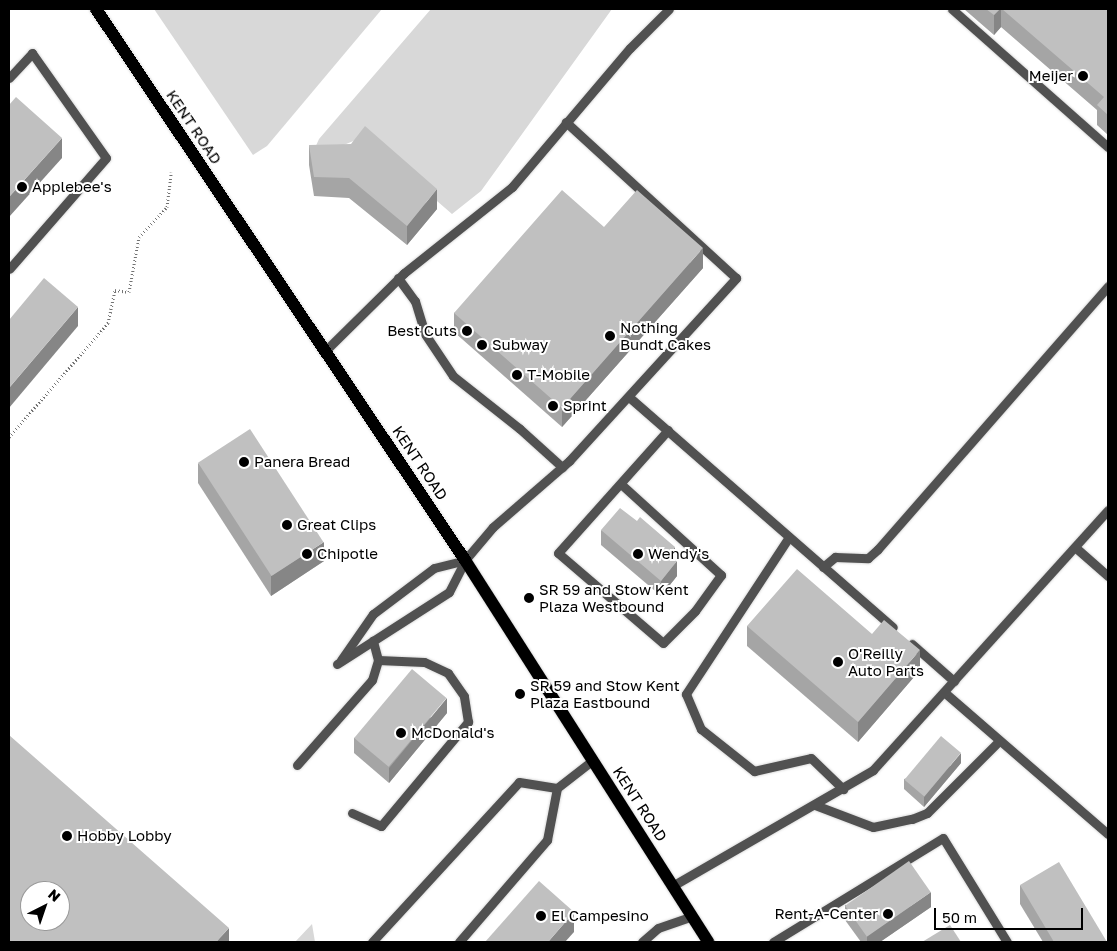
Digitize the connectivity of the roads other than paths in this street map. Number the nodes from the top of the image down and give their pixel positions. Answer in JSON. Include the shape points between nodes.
{"nodes":[{"id":1,"x":96,"y":9,"type":"edge"},
{"id":2,"x":669,"y":9,"type":"edge"},
{"id":3,"x":952,"y":9,"type":"edge"},
{"id":4,"x":9,"y":78,"type":"edge"},
{"id":5,"x":566,"y":122,"type":"junction"},
{"id":6,"x":1108,"y":148,"type":"edge"},
{"id":7,"x":9,"y":269,"type":"edge"},
{"id":8,"x":398,"y":278,"type":"junction"},
{"id":9,"x":1108,"y":286,"type":"edge"},
{"id":10,"x":325,"y":351,"type":"junction"},
{"id":11,"x":630,"y":397,"type":"junction"},
{"id":12,"x":668,"y":430,"type":"junction"},
{"id":13,"x":562,"y":467,"type":"junction"},
{"id":14,"x":622,"y":485,"type":"junction"},
{"id":15,"x":1108,"y":510,"type":"edge"},
{"id":16,"x":788,"y":537,"type":"junction"},
{"id":17,"x":1076,"y":548,"type":"junction"},
{"id":18,"x":465,"y":560,"type":"junction"},
{"id":19,"x":823,"y":567,"type":"junction"},
{"id":20,"x":1108,"y":576,"type":"edge"},
{"id":21,"x":373,"y":641,"type":"junction"},
{"id":22,"x":378,"y":660,"type":"junction"},
{"id":23,"x":954,"y":681,"type":"junction"},
{"id":24,"x":944,"y":692,"type":"junction"},
{"id":25,"x":999,"y":741,"type":"junction"},
{"id":26,"x":593,"y":760,"type":"junction"},
{"id":27,"x":297,"y":765,"type":"dead end"},
{"id":28,"x":557,"y":788,"type":"junction"},
{"id":29,"x":843,"y":789,"type":"junction"},
{"id":30,"x":815,"y":805,"type":"junction"},
{"id":31,"x":352,"y":813,"type":"dead end"},
{"id":32,"x":1108,"y":834,"type":"edge"},
{"id":33,"x":674,"y":885,"type":"junction"},
{"id":34,"x":692,"y":916,"type":"junction"},
{"id":35,"x":372,"y":942,"type":"edge"},
{"id":36,"x":459,"y":942,"type":"edge"},
{"id":37,"x":642,"y":942,"type":"edge"},
{"id":38,"x":708,"y":942,"type":"edge"},
{"id":39,"x":773,"y":942,"type":"edge"},
{"id":40,"x":1007,"y":942,"type":"edge"}],
"edges":[{"from":1,"to":10,"type":"main road","name":"KENT ROAD"},
{"from":2,"to":5,"type":"lane","via":[[630,48]]},
{"from":3,"to":6,"type":"lane"},
{"from":4,"to":7,"type":"lane","via":[[32,53],[106,158]]},
{"from":5,"to":8,"type":"lane","via":[[512,187]]},
{"from":5,"to":11,"type":"lane","via":[[736,278]]},
{"from":8,"to":10,"type":"lane"},
{"from":8,"to":13,"type":"lane","via":[[415,301],[425,334],[453,376]]},
{"from":9,"to":19,"type":"lane","via":[[878,549],[868,558],[835,557]]},
{"from":10,"to":18,"type":"main road","name":"KENT ROAD"},
{"from":11,"to":12,"type":"lane"},
{"from":11,"to":13,"type":"lane"},
{"from":12,"to":14,"type":"lane"},
{"from":12,"to":16,"type":"lane"},
{"from":13,"to":18,"type":"lane","via":[[493,527]]},
{"from":14,"to":14,"type":"lane","via":[[558,553],[663,643],[695,611],[721,575]]},
{"from":15,"to":17,"type":"lane"},
{"from":16,"to":19,"type":"lane"},
{"from":16,"to":29,"type":"lane","via":[[686,694],[701,729],[754,771],[811,758]]},
{"from":17,"to":20,"type":"lane"},
{"from":17,"to":23,"type":"lane"},
{"from":18,"to":21,"type":"lane","via":[[450,592]]},
{"from":18,"to":21,"type":"lane","via":[[434,568],[373,614],[338,664]]},
{"from":18,"to":26,"type":"main road","name":"KENT ROAD"},
{"from":19,"to":23,"type":"lane"},
{"from":21,"to":22,"type":"lane"},
{"from":22,"to":27,"type":"lane","via":[[372,680]]},
{"from":22,"to":31,"type":"lane","via":[[424,662],[448,673],[464,696],[468,722],[380,826]]},
{"from":23,"to":24,"type":"lane"},
{"from":24,"to":25,"type":"lane"},
{"from":24,"to":29,"type":"lane","via":[[873,770]]},
{"from":25,"to":30,"type":"lane","via":[[927,813],[912,819],[872,827]]},
{"from":25,"to":32,"type":"lane"},
{"from":26,"to":28,"type":"lane"},
{"from":26,"to":33,"type":"main road","name":"KENT ROAD"},
{"from":28,"to":35,"type":"lane","via":[[519,782]]},
{"from":28,"to":36,"type":"lane","via":[[547,840]]},
{"from":29,"to":30,"type":"lane"},
{"from":30,"to":33,"type":"lane"},
{"from":33,"to":34,"type":"main road","name":"KENT ROAD"},
{"from":34,"to":37,"type":"lane","via":[[658,928]]},
{"from":34,"to":38,"type":"main road","name":"KENT ROAD"},
{"from":39,"to":40,"type":"lane","via":[[943,838]]}]}
